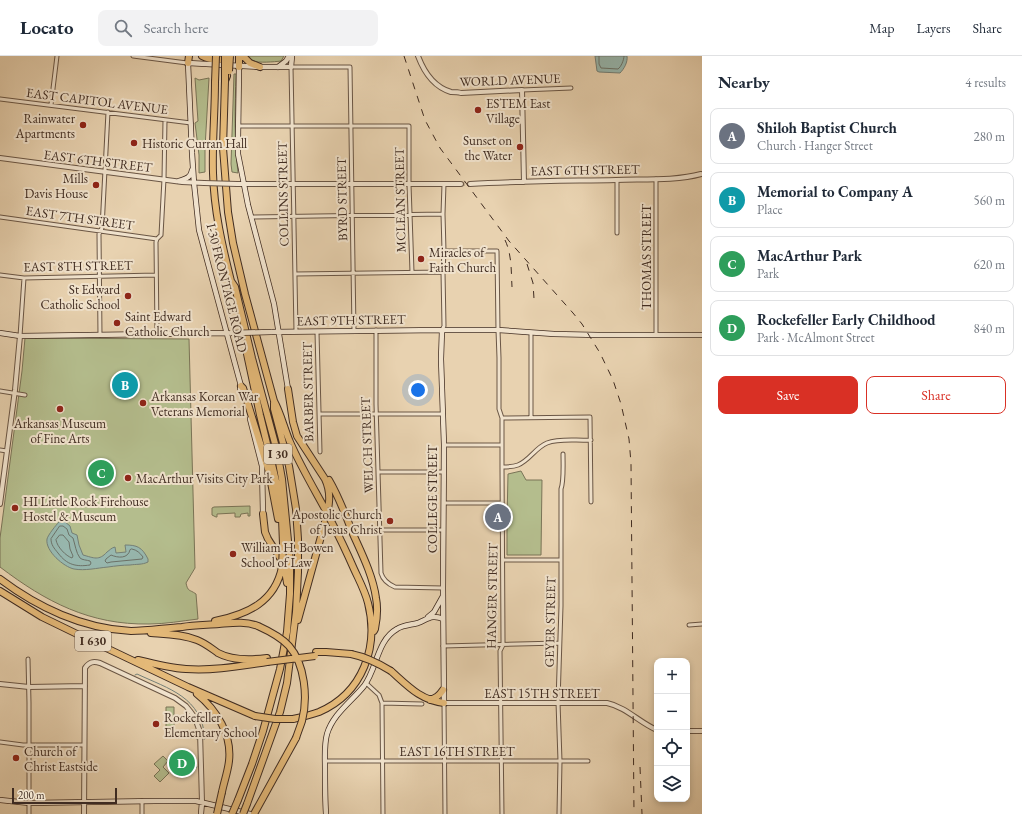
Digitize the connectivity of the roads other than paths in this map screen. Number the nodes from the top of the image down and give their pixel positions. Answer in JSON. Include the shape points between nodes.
{"nodes":[{"id":1,"x":57,"y":56,"type":"edge"},
{"id":2,"x":134,"y":56,"type":"edge"},
{"id":3,"x":189,"y":56,"type":"edge"},
{"id":4,"x":202,"y":56,"type":"edge"},
{"id":5,"x":216,"y":56,"type":"edge"},
{"id":6,"x":228,"y":56,"type":"edge"},
{"id":7,"x":239,"y":56,"type":"edge"},
{"id":8,"x":243,"y":56,"type":"edge"},
{"id":9,"x":290,"y":56,"type":"edge"},
{"id":10,"x":418,"y":56,"type":"edge"},
{"id":11,"x":188,"y":63,"type":"junction"},
{"id":12,"x":239,"y":67,"type":"junction"},
{"id":13,"x":277,"y":67,"type":"junction"},
{"id":14,"x":291,"y":67,"type":"junction"},
{"id":15,"x":260,"y":68,"type":"junction"},
{"id":16,"x":225,"y":81,"type":"junction"},
{"id":17,"x":571,"y":88,"type":"dead end"},
{"id":18,"x":522,"y":90,"type":"junction"},
{"id":19,"x":0,"y":98,"type":"edge"},
{"id":20,"x":51,"y":105,"type":"junction"},
{"id":21,"x":108,"y":112,"type":"junction"},
{"id":22,"x":165,"y":120,"type":"junction"},
{"id":23,"x":191,"y":123,"type":"junction"},
{"id":24,"x":238,"y":126,"type":"junction"},
{"id":25,"x":292,"y":127,"type":"junction"},
{"id":26,"x":351,"y":127,"type":"junction"},
{"id":27,"x":0,"y":158,"type":"edge"},
{"id":28,"x":193,"y":166,"type":"junction"},
{"id":29,"x":105,"y":172,"type":"junction"},
{"id":30,"x":701,"y":174,"type":"edge"},
{"id":31,"x":656,"y":179,"type":"junction"},
{"id":32,"x":164,"y":180,"type":"junction"},
{"id":33,"x":617,"y":180,"type":"junction"},
{"id":34,"x":179,"y":181,"type":"junction"},
{"id":35,"x":524,"y":182,"type":"junction"},
{"id":36,"x":194,"y":183,"type":"junction"},
{"id":37,"x":243,"y":184,"type":"junction"},
{"id":38,"x":352,"y":184,"type":"junction"},
{"id":39,"x":409,"y":184,"type":"junction"},
{"id":40,"x":444,"y":184,"type":"junction"},
{"id":41,"x":461,"y":184,"type":"tunnel mouth"},
{"id":42,"x":470,"y":184,"type":"tunnel mouth"},
{"id":43,"x":294,"y":185,"type":"junction"},
{"id":44,"x":443,"y":214,"type":"junction"},
{"id":45,"x":411,"y":215,"type":"junction"},
{"id":46,"x":294,"y":216,"type":"junction"},
{"id":47,"x":352,"y":216,"type":"junction"},
{"id":48,"x":0,"y":217,"type":"edge"},
{"id":49,"x":251,"y":217,"type":"junction"},
{"id":50,"x":101,"y":231,"type":"junction"},
{"id":51,"x":618,"y":233,"type":"dead end"},
{"id":52,"x":157,"y":239,"type":"junction"},
{"id":53,"x":444,"y":251,"type":"junction"},
{"id":54,"x":412,"y":272,"type":"junction"},
{"id":55,"x":443,"y":272,"type":"junction"},
{"id":56,"x":354,"y":273,"type":"junction"},
{"id":57,"x":295,"y":274,"type":"junction"},
{"id":58,"x":0,"y":275,"type":"edge"},
{"id":59,"x":156,"y":275,"type":"junction"},
{"id":60,"x":99,"y":277,"type":"junction"},
{"id":61,"x":24,"y":278,"type":"junction"},
{"id":62,"x":231,"y":281,"type":"junction"},
{"id":63,"x":376,"y":330,"type":"junction"},
{"id":64,"x":442,"y":330,"type":"junction"},
{"id":65,"x":498,"y":330,"type":"junction"},
{"id":66,"x":354,"y":331,"type":"junction"},
{"id":67,"x":279,"y":332,"type":"junction"},
{"id":68,"x":296,"y":332,"type":"junction"},
{"id":69,"x":317,"y":332,"type":"junction"},
{"id":70,"x":229,"y":333,"type":"junction"},
{"id":71,"x":531,"y":333,"type":"junction"},
{"id":72,"x":0,"y":334,"type":"edge"},
{"id":73,"x":157,"y":334,"type":"junction"},
{"id":74,"x":702,"y":334,"type":"edge"},
{"id":75,"x":100,"y":335,"type":"junction"},
{"id":76,"x":656,"y":335,"type":"junction"},
{"id":77,"x":20,"y":336,"type":"junction"},
{"id":78,"x":241,"y":386,"type":"junction"},
{"id":79,"x":288,"y":389,"type":"joint"},
{"id":80,"x":0,"y":391,"type":"edge"},
{"id":81,"x":14,"y":393,"type":"junction"},
{"id":82,"x":25,"y":395,"type":"dead end"},
{"id":83,"x":274,"y":401,"type":"junction"},
{"id":84,"x":319,"y":414,"type":"junction"},
{"id":85,"x":376,"y":414,"type":"junction"},
{"id":86,"x":443,"y":414,"type":"junction"},
{"id":87,"x":531,"y":417,"type":"junction"},
{"id":88,"x":502,"y":418,"type":"junction"},
{"id":89,"x":590,"y":440,"type":"junction"},
{"id":90,"x":502,"y":444,"type":"junction"},
{"id":91,"x":444,"y":446,"type":"junction"},
{"id":92,"x":0,"y":450,"type":"edge"},
{"id":93,"x":7,"y":451,"type":"junction"},
{"id":94,"x":320,"y":452,"type":"dead end"},
{"id":95,"x":563,"y":454,"type":"dead end"},
{"id":96,"x":309,"y":455,"type":"junction"},
{"id":97,"x":502,"y":467,"type":"junction"},
{"id":98,"x":378,"y":472,"type":"junction"},
{"id":99,"x":443,"y":472,"type":"junction"},
{"id":100,"x":444,"y":502,"type":"junction"},
{"id":101,"x":591,"y":502,"type":"dead end"},
{"id":102,"x":502,"y":503,"type":"junction"},
{"id":103,"x":0,"y":504,"type":"edge"},
{"id":104,"x":263,"y":514,"type":"joint"},
{"id":105,"x":380,"y":530,"type":"junction"},
{"id":106,"x":443,"y":530,"type":"junction"},
{"id":107,"x":283,"y":544,"type":"junction"},
{"id":108,"x":503,"y":560,"type":"junction"},
{"id":109,"x":560,"y":560,"type":"junction"},
{"id":110,"x":0,"y":579,"type":"edge"},
{"id":111,"x":443,"y":588,"type":"junction"},
{"id":112,"x":0,"y":591,"type":"edge"},
{"id":113,"x":0,"y":596,"type":"edge"},
{"id":114,"x":443,"y":596,"type":"junction"},
{"id":115,"x":24,"y":607,"type":"junction"},
{"id":116,"x":434,"y":612,"type":"junction"},
{"id":117,"x":443,"y":612,"type":"junction"},
{"id":118,"x":426,"y":619,"type":"junction"},
{"id":119,"x":443,"y":619,"type":"junction"},
{"id":120,"x":702,"y":624,"type":"edge"},
{"id":121,"x":689,"y":625,"type":"dead end"},
{"id":122,"x":194,"y":626,"type":"junction"},
{"id":123,"x":131,"y":631,"type":"junction"},
{"id":124,"x":287,"y":632,"type":"junction"},
{"id":125,"x":372,"y":634,"type":"junction"},
{"id":126,"x":293,"y":637,"type":"junction"},
{"id":127,"x":559,"y":644,"type":"junction"},
{"id":128,"x":503,"y":645,"type":"junction"},
{"id":129,"x":443,"y":646,"type":"junction"},
{"id":130,"x":126,"y":657,"type":"junction"},
{"id":131,"x":28,"y":659,"type":"dead end"},
{"id":132,"x":267,"y":660,"type":"junction"},
{"id":133,"x":366,"y":683,"type":"junction"},
{"id":134,"x":0,"y":684,"type":"edge"},
{"id":135,"x":85,"y":686,"type":"junction"},
{"id":136,"x":29,"y":687,"type":"junction"},
{"id":137,"x":188,"y":687,"type":"junction"},
{"id":138,"x":443,"y":690,"type":"junction"},
{"id":139,"x":430,"y":700,"type":"junction"},
{"id":140,"x":558,"y":702,"type":"junction"},
{"id":141,"x":382,"y":703,"type":"junction"},
{"id":142,"x":444,"y":703,"type":"junction"},
{"id":143,"x":501,"y":703,"type":"junction"},
{"id":144,"x":422,"y":704,"type":"dead end"},
{"id":145,"x":654,"y":728,"type":"edge"},
{"id":146,"x":702,"y":730,"type":"edge"},
{"id":147,"x":690,"y":731,"type":"edge"},
{"id":148,"x":0,"y":742,"type":"edge"},
{"id":149,"x":84,"y":744,"type":"junction"},
{"id":150,"x":29,"y":745,"type":"junction"},
{"id":151,"x":325,"y":761,"type":"junction"},
{"id":152,"x":383,"y":761,"type":"junction"},
{"id":153,"x":444,"y":761,"type":"junction"},
{"id":154,"x":502,"y":761,"type":"junction"},
{"id":155,"x":560,"y":761,"type":"junction"},
{"id":156,"x":588,"y":761,"type":"dead end"},
{"id":157,"x":0,"y":800,"type":"edge"},
{"id":158,"x":142,"y":801,"type":"junction"},
{"id":159,"x":84,"y":802,"type":"junction"},
{"id":160,"x":202,"y":802,"type":"junction"},
{"id":161,"x":29,"y":803,"type":"junction"},
{"id":162,"x":29,"y":814,"type":"edge"},
{"id":163,"x":84,"y":814,"type":"edge"},
{"id":164,"x":142,"y":814,"type":"edge"},
{"id":165,"x":202,"y":814,"type":"edge"},
{"id":166,"x":217,"y":814,"type":"edge"},
{"id":167,"x":232,"y":814,"type":"edge"},
{"id":168,"x":243,"y":814,"type":"edge"},
{"id":169,"x":250,"y":814,"type":"edge"},
{"id":170,"x":254,"y":814,"type":"edge"},
{"id":171,"x":326,"y":814,"type":"edge"},
{"id":172,"x":383,"y":814,"type":"edge"},
{"id":173,"x":445,"y":814,"type":"edge"},
{"id":174,"x":502,"y":814,"type":"edge"},
{"id":175,"x":559,"y":814,"type":"edge"}],
"edges":[{"from":1,"to":20,"type":"street"},
{"from":2,"to":11,"type":"street"},
{"from":3,"to":11,"type":"highway"},
{"from":4,"to":6,"type":"highway","via":[[218,60],[226,59]]},
{"from":5,"to":62,"type":"highway","number":"I 30","bridge":true,"via":[[213,175],[217,218]]},
{"from":6,"to":16,"type":"highway","number":"I 30","bridge":true},
{"from":6,"to":16,"type":"highway","bridge":true,"via":[[229,71]]},
{"from":7,"to":12,"type":"highway"},
{"from":8,"to":15,"type":"highway"},
{"from":9,"to":13,"type":"main road"},
{"from":9,"to":14,"type":"main road","name":"COLLINS STREET"},
{"from":10,"to":18,"type":"street","name":"WORLD AVENUE","via":[[430,78],[451,92]]},
{"from":11,"to":12,"type":"main road"},
{"from":11,"to":23,"type":"main road","name":"I-30 FRONTAGE ROAD"},
{"from":12,"to":15,"type":"main road"},
{"from":12,"to":24,"type":"main road"},
{"from":13,"to":14,"type":"main road"},
{"from":13,"to":15,"type":"main road"},
{"from":14,"to":25,"type":"street","name":"COLLINS STREET"},
{"from":14,"to":26,"type":"street","name":"BYRD STREET","via":[[350,67]]},
{"from":16,"to":83,"type":"highway","number":"I 30","via":[[223,148],[228,212],[233,243]]},
{"from":17,"to":18,"type":"street","name":"WORLD AVENUE"},
{"from":18,"to":35,"type":"street"},
{"from":19,"to":20,"type":"street","name":"EAST CAPITOL AVENUE"},
{"from":20,"to":21,"type":"street","name":"EAST CAPITOL AVENUE"},
{"from":21,"to":22,"type":"street","name":"EAST CAPITOL AVENUE"},
{"from":21,"to":29,"type":"street"},
{"from":22,"to":23,"type":"street","name":"EAST CAPITOL AVENUE"},
{"from":22,"to":32,"type":"street"},
{"from":23,"to":28,"type":"main road","name":"I-30 FRONTAGE ROAD"},
{"from":24,"to":25,"type":"street"},
{"from":24,"to":37,"type":"main road","via":[[238,154]]},
{"from":25,"to":26,"type":"street"},
{"from":25,"to":43,"type":"street","name":"COLLINS STREET"},
{"from":26,"to":38,"type":"street","name":"BYRD STREET"},
{"from":26,"to":39,"type":"street","name":"MCLEAN STREET","via":[[409,126]]},
{"from":27,"to":29,"type":"street","name":"EAST 6TH STREET"},
{"from":28,"to":34,"type":"main road","via":[[190,176]]},
{"from":28,"to":36,"type":"main road","name":"I-30 FRONTAGE ROAD"},
{"from":29,"to":32,"type":"street","name":"EAST 6TH STREET"},
{"from":29,"to":50,"type":"street"},
{"from":30,"to":31,"type":"street","name":"EAST 6TH STREET"},
{"from":31,"to":33,"type":"street","name":"EAST 6TH STREET"},
{"from":31,"to":76,"type":"street","name":"THOMAS STREET"},
{"from":32,"to":34,"type":"street","name":"EAST 6TH STREET"},
{"from":32,"to":52,"type":"street","via":[[161,235]]},
{"from":33,"to":35,"type":"street","name":"EAST 6TH STREET"},
{"from":33,"to":51,"type":"street"},
{"from":34,"to":36,"type":"street","name":"EAST 6TH STREET"},
{"from":35,"to":42,"type":"street","name":"EAST 6TH STREET"},
{"from":36,"to":37,"type":"street","name":"EAST 6TH STREET","bridge":true},
{"from":36,"to":70,"type":"main road","name":"I-30 FRONTAGE ROAD","via":[[199,230]]},
{"from":37,"to":43,"type":"street"},
{"from":37,"to":49,"type":"main road"},
{"from":38,"to":39,"type":"street"},
{"from":38,"to":43,"type":"street"},
{"from":38,"to":47,"type":"street","name":"BYRD STREET"},
{"from":39,"to":40,"type":"street"},
{"from":39,"to":45,"type":"street","name":"MCLEAN STREET"},
{"from":40,"to":41,"type":"street"},
{"from":40,"to":44,"type":"street","name":"COLLEGE STREET"},
{"from":43,"to":46,"type":"street","name":"COLLINS STREET"},
{"from":44,"to":45,"type":"street"},
{"from":44,"to":53,"type":"street","name":"COLLEGE STREET"},
{"from":45,"to":47,"type":"street"},
{"from":45,"to":54,"type":"street","name":"MCLEAN STREET"},
{"from":46,"to":47,"type":"street"},
{"from":46,"to":49,"type":"street"},
{"from":46,"to":57,"type":"street","name":"COLLINS STREET"},
{"from":47,"to":56,"type":"street","name":"BYRD STREET"},
{"from":48,"to":50,"type":"street","name":"EAST 7TH STREET"},
{"from":49,"to":67,"type":"main road"},
{"from":50,"to":52,"type":"street","name":"EAST 7TH STREET"},
{"from":50,"to":60,"type":"street"},
{"from":52,"to":59,"type":"street"},
{"from":53,"to":55,"type":"street","name":"COLLEGE STREET"},
{"from":53,"to":65,"type":"street","name":"HANGER STREET","via":[[497,251]]},
{"from":54,"to":55,"type":"street"},
{"from":54,"to":56,"type":"street"},
{"from":55,"to":64,"type":"street","name":"COLLEGE STREET"},
{"from":56,"to":57,"type":"street"},
{"from":56,"to":66,"type":"street","name":"BYRD STREET"},
{"from":57,"to":68,"type":"street","name":"COLLINS STREET"},
{"from":58,"to":61,"type":"street","name":"EAST 8TH STREET"},
{"from":59,"to":60,"type":"street","name":"EAST 8TH STREET"},
{"from":59,"to":73,"type":"street"},
{"from":60,"to":61,"type":"street","name":"EAST 8TH STREET"},
{"from":60,"to":75,"type":"street"},
{"from":61,"to":77,"type":"street"},
{"from":62,"to":107,"type":"highway","via":[[277,485]]},
{"from":62,"to":124,"type":"highway","number":"I 30","via":[[235,287],[282,479],[290,561]]},
{"from":63,"to":64,"type":"main road","name":"EAST 9TH STREET"},
{"from":63,"to":66,"type":"main road","name":"EAST 9TH STREET"},
{"from":63,"to":85,"type":"street","name":"WELCH STREET"},
{"from":64,"to":65,"type":"main road","name":"EAST 9TH STREET"},
{"from":64,"to":86,"type":"main road","name":"COLLEGE STREET"},
{"from":65,"to":71,"type":"main road","name":"EAST 9TH STREET"},
{"from":65,"to":88,"type":"street","name":"HANGER STREET","via":[[499,409]]},
{"from":66,"to":69,"type":"main road","name":"EAST 9TH STREET"},
{"from":67,"to":68,"type":"main road","name":"EAST 9TH STREET"},
{"from":67,"to":70,"type":"main road","name":"EAST 9TH STREET","bridge":true},
{"from":67,"to":79,"type":"main road"},
{"from":68,"to":69,"type":"main road","name":"EAST 9TH STREET"},
{"from":69,"to":84,"type":"street","name":"BARBER STREET"},
{"from":70,"to":73,"type":"main road","name":"EAST 9TH STREET"},
{"from":70,"to":78,"type":"main road","name":"I-30 FRONTAGE ROAD"},
{"from":71,"to":76,"type":"main road","name":"EAST 9TH STREET"},
{"from":71,"to":87,"type":"street"},
{"from":72,"to":77,"type":"main road","name":"EAST 9TH STREET"},
{"from":73,"to":75,"type":"main road","name":"EAST 9TH STREET"},
{"from":74,"to":76,"type":"main road","name":"EAST 9TH STREET"},
{"from":75,"to":77,"type":"main road","name":"EAST 9TH STREET"},
{"from":77,"to":81,"type":"street"},
{"from":78,"to":104,"type":"main road","name":"I-30 FRONTAGE ROAD","via":[[262,466]]},
{"from":78,"to":107,"type":"highway","via":[[269,472]]},
{"from":79,"to":96,"type":"highway","via":[[295,429]]},
{"from":80,"to":81,"type":"street"},
{"from":81,"to":82,"type":"street"},
{"from":81,"to":93,"type":"street"},
{"from":83,"to":125,"type":"highway","bridge":true,"via":[[291,444],[366,594]]},
{"from":83,"to":126,"type":"highway","number":"I 30","via":[[289,466],[297,527],[298,572]]},
{"from":84,"to":85,"type":"street"},
{"from":84,"to":94,"type":"street","name":"BARBER STREET"},
{"from":85,"to":86,"type":"street"},
{"from":85,"to":98,"type":"street","name":"WELCH STREET"},
{"from":86,"to":91,"type":"main road","name":"COLLEGE STREET"},
{"from":87,"to":88,"type":"street"},
{"from":87,"to":89,"type":"street","via":[[590,417]]},
{"from":88,"to":90,"type":"street","name":"HANGER STREET"},
{"from":89,"to":97,"type":"street","via":[[547,443],[517,466]]},
{"from":89,"to":101,"type":"street"},
{"from":90,"to":91,"type":"street"},
{"from":90,"to":97,"type":"street","name":"HANGER STREET"},
{"from":91,"to":99,"type":"main road","name":"COLLEGE STREET"},
{"from":92,"to":93,"type":"street"},
{"from":93,"to":103,"type":"street"},
{"from":95,"to":109,"type":"street","name":"GEYER STREET"},
{"from":96,"to":125,"type":"highway","via":[[332,486],[373,583],[377,615]]},
{"from":96,"to":126,"type":"highway","via":[[328,485],[330,502]]},
{"from":97,"to":102,"type":"street","name":"HANGER STREET"},
{"from":98,"to":99,"type":"street"},
{"from":98,"to":105,"type":"street","name":"WELCH STREET"},
{"from":99,"to":100,"type":"main road","name":"COLLEGE STREET"},
{"from":100,"to":102,"type":"street"},
{"from":100,"to":106,"type":"main road","name":"COLLEGE STREET"},
{"from":102,"to":108,"type":"street","name":"HANGER STREET"},
{"from":104,"to":124,"type":"highway","via":[[268,539],[285,570]]},
{"from":105,"to":106,"type":"street"},
{"from":105,"to":111,"type":"street","name":"WELCH STREET","via":[[380,570],[385,581],[397,587]]},
{"from":106,"to":111,"type":"main road","name":"COLLEGE STREET"},
{"from":107,"to":122,"type":"highway","bridge":true,"via":[[280,576],[275,587],[260,604],[233,616]]},
{"from":108,"to":109,"type":"street"},
{"from":108,"to":128,"type":"street","name":"HANGER STREET"},
{"from":109,"to":127,"type":"street","name":"GEYER STREET"},
{"from":110,"to":123,"type":"highway","number":"I 630","via":[[46,608],[67,617],[100,627]]},
{"from":111,"to":114,"type":"main road","name":"COLLEGE STREET"},
{"from":112,"to":115,"type":"highway","number":"I 630"},
{"from":113,"to":115,"type":"highway"},
{"from":114,"to":116,"type":"main road"},
{"from":114,"to":117,"type":"main road","name":"COLLEGE STREET"},
{"from":115,"to":130,"type":"highway","number":"I 630"},
{"from":116,"to":117,"type":"main road"},
{"from":116,"to":118,"type":"main road"},
{"from":117,"to":119,"type":"main road","name":"COLLEGE STREET"},
{"from":118,"to":119,"type":"main road","via":[[435,616]]},
{"from":118,"to":133,"type":"main road","via":[[399,628],[388,636]]},
{"from":119,"to":129,"type":"main road","name":"COLLEGE STREET"},
{"from":120,"to":121,"type":"street"},
{"from":122,"to":123,"type":"highway","number":"I 630"},
{"from":122,"to":170,"type":"highway","bridge":true,"via":[[243,623],[258,626],[288,645],[299,664],[305,692],[302,721],[296,738]]},
{"from":123,"to":132,"type":"highway","via":[[176,634],[198,640],[219,653],[240,660]]},
{"from":124,"to":167,"type":"highway","number":"I 30","bridge":true,"via":[[263,732]]},
{"from":125,"to":137,"type":"highway","bridge":true,"via":[[367,661],[353,686],[340,699],[307,716],[275,719],[255,716]]},
{"from":126,"to":168,"type":"highway","number":"I 30","bridge":true,"via":[[280,712]]},
{"from":127,"to":128,"type":"street"},
{"from":127,"to":140,"type":"street","name":"GEYER STREET"},
{"from":128,"to":129,"type":"street"},
{"from":128,"to":143,"type":"street","name":"HANGER STREET","via":[[500,651]]},
{"from":129,"to":138,"type":"main road","name":"COLLEGE STREET"},
{"from":130,"to":132,"type":"highway","via":[[159,666],[186,669],[218,669]]},
{"from":130,"to":137,"type":"highway","number":"I 630"},
{"from":131,"to":136,"type":"street"},
{"from":132,"to":139,"type":"highway","bridge":true,"via":[[326,652],[351,654],[381,664],[416,693]]},
{"from":133,"to":141,"type":"street","via":[[377,693]]},
{"from":133,"to":151,"type":"main road","via":[[331,724],[326,742]]},
{"from":134,"to":136,"type":"street"},
{"from":135,"to":136,"type":"street"},
{"from":135,"to":149,"type":"street"},
{"from":135,"to":160,"type":"street","via":[[85,668],[95,661],[175,698],[189,709],[199,727]]},
{"from":136,"to":150,"type":"street"},
{"from":137,"to":166,"type":"highway","bridge":true,"via":[[208,702],[215,711],[229,748],[229,761]]},
{"from":138,"to":139,"type":"highway","via":[[435,699]]},
{"from":138,"to":142,"type":"main road","name":"COLLEGE STREET"},
{"from":139,"to":142,"type":"highway"},
{"from":140,"to":143,"type":"street","name":"EAST 15TH STREET"},
{"from":140,"to":145,"type":"street","name":"EAST 15TH STREET","via":[[610,704]]},
{"from":140,"to":155,"type":"street","name":"GEYER STREET"},
{"from":141,"to":144,"type":"street"},
{"from":141,"to":152,"type":"street"},
{"from":142,"to":143,"type":"street","name":"EAST 15TH STREET"},
{"from":142,"to":153,"type":"street","name":"COLLEGE STREET"},
{"from":143,"to":154,"type":"street","name":"HANGER STREET"},
{"from":146,"to":147,"type":"street"},
{"from":148,"to":150,"type":"street"},
{"from":149,"to":150,"type":"street"},
{"from":149,"to":159,"type":"street"},
{"from":150,"to":161,"type":"street"},
{"from":151,"to":152,"type":"street","name":"EAST 16TH STREET"},
{"from":151,"to":171,"type":"main road"},
{"from":152,"to":153,"type":"street","name":"EAST 16TH STREET"},
{"from":152,"to":172,"type":"street"},
{"from":153,"to":154,"type":"street","name":"EAST 16TH STREET"},
{"from":153,"to":173,"type":"street","name":"COLLEGE STREET"},
{"from":154,"to":155,"type":"street","name":"EAST 16TH STREET"},
{"from":154,"to":174,"type":"street","name":"HANGER STREET"},
{"from":155,"to":156,"type":"street","name":"EAST 16TH STREET"},
{"from":155,"to":175,"type":"street","name":"GEYER STREET"},
{"from":157,"to":161,"type":"main road"},
{"from":158,"to":159,"type":"main road"},
{"from":158,"to":160,"type":"main road"},
{"from":158,"to":164,"type":"street"},
{"from":159,"to":161,"type":"main road"},
{"from":159,"to":163,"type":"street"},
{"from":160,"to":165,"type":"main road"},
{"from":160,"to":169,"type":"main road"},
{"from":161,"to":162,"type":"street"}]}
